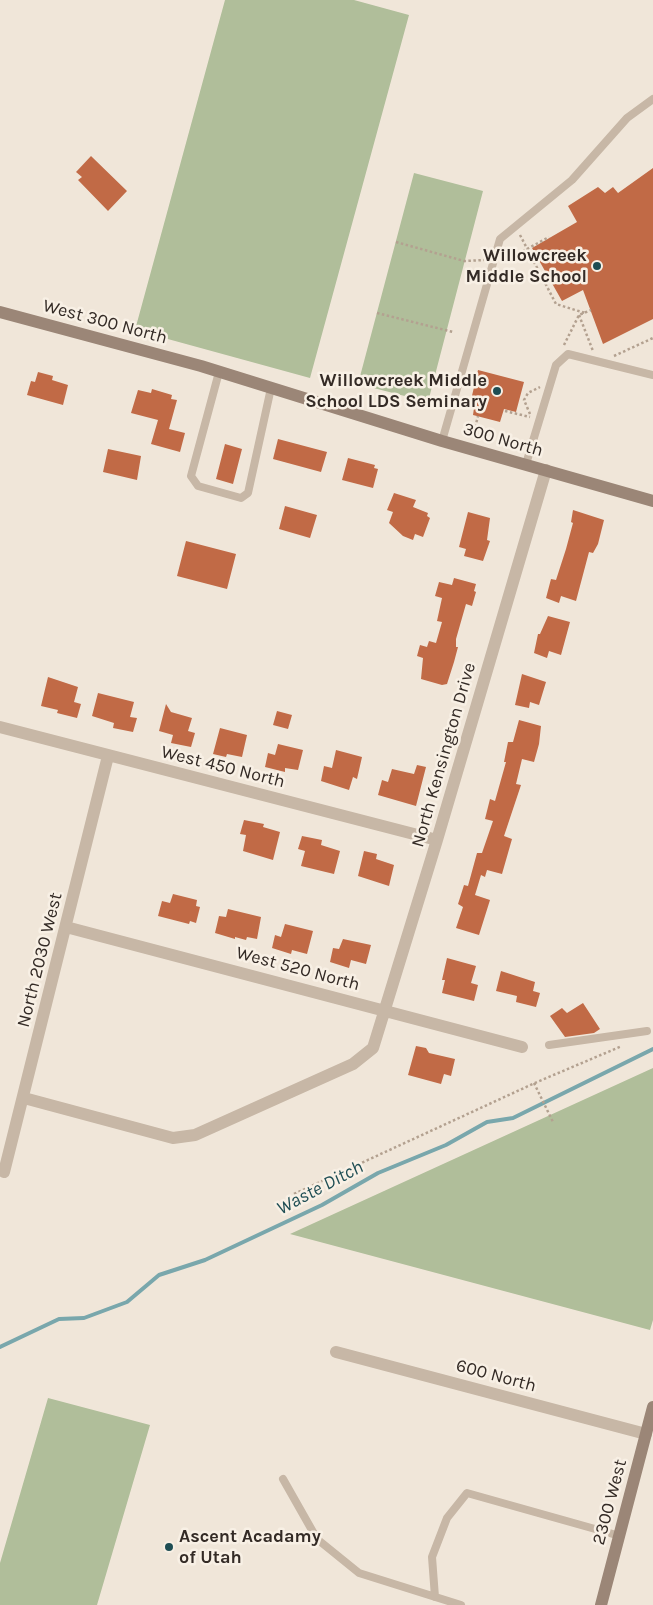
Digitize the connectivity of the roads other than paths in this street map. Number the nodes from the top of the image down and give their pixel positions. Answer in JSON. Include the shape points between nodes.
{"nodes":[{"id":1,"x":653,"y":99,"type":"edge"},
{"id":2,"x":0,"y":312,"type":"edge"},
{"id":3,"x":201,"y":366,"type":"joint"},
{"id":4,"x":219,"y":372,"type":"junction"},
{"id":5,"x":653,"y":375,"type":"edge"},
{"id":6,"x":271,"y":388,"type":"junction"},
{"id":7,"x":442,"y":441,"type":"junction"},
{"id":8,"x":526,"y":464,"type":"junction"},
{"id":9,"x":546,"y":470,"type":"junction"},
{"id":10,"x":653,"y":501,"type":"edge"},
{"id":11,"x":0,"y":726,"type":"edge"},
{"id":12,"x":108,"y":756,"type":"junction"},
{"id":13,"x":437,"y":840,"type":"junction"},
{"id":14,"x":66,"y":927,"type":"junction"},
{"id":15,"x":386,"y":1010,"type":"junction"},
{"id":16,"x":647,"y":1031,"type":"dead end"},
{"id":17,"x":549,"y":1044,"type":"dead end"},
{"id":18,"x":522,"y":1047,"type":"dead end"},
{"id":19,"x":24,"y":1098,"type":"junction"},
{"id":20,"x":4,"y":1172,"type":"dead end"},
{"id":21,"x":336,"y":1352,"type":"dead end"},
{"id":22,"x":653,"y":1407,"type":"edge"},
{"id":23,"x":646,"y":1434,"type":"junction"},
{"id":24,"x":283,"y":1480,"type":"dead end"},
{"id":25,"x":620,"y":1536,"type":"junction"},
{"id":26,"x":436,"y":1597,"type":"junction"},
{"id":27,"x":461,"y":1605,"type":"edge"},
{"id":28,"x":602,"y":1605,"type":"edge"}],
"edges":[{"from":1,"to":7,"type":"lane","via":[[627,118],[572,180],[500,239]]},
{"from":2,"to":3,"type":"street","name":"West 300 North"},
{"from":3,"to":4,"type":"street","name":"300 North"},
{"from":4,"to":6,"type":"street","name":"300 North"},
{"from":4,"to":6,"type":"lane","via":[[191,476],[198,486],[241,498],[248,493]]},
{"from":5,"to":8,"type":"lane","via":[[568,354],[556,365]]},
{"from":6,"to":7,"type":"street","name":"300 North"},
{"from":7,"to":8,"type":"street","name":"300 North"},
{"from":8,"to":9,"type":"street","name":"300 North"},
{"from":9,"to":10,"type":"street","name":"300 North"},
{"from":9,"to":13,"type":"street","name":"North Kensington Drive"},
{"from":11,"to":12,"type":"street","name":"West 450 North"},
{"from":12,"to":13,"type":"street","name":"West 450 North"},
{"from":12,"to":14,"type":"street","name":"North 2030 West"},
{"from":13,"to":15,"type":"street","name":"North Kensington Drive"},
{"from":14,"to":15,"type":"street","name":"West 520 North"},
{"from":14,"to":19,"type":"street","name":"North 2030 West"},
{"from":15,"to":18,"type":"street","name":"West 520 North"},
{"from":15,"to":19,"type":"street","name":"North Kensington Drive","via":[[373,1048],[353,1064],[195,1135],[173,1138]]},
{"from":16,"to":17,"type":"lane"},
{"from":19,"to":20,"type":"street","name":"North 2030 West"},
{"from":21,"to":23,"type":"street","name":"600 North"},
{"from":22,"to":23,"type":"street","name":"2300 West"},
{"from":23,"to":25,"type":"street","name":"2300 West"},
{"from":24,"to":26,"type":"lane","via":[[317,1539],[359,1573]]},
{"from":25,"to":26,"type":"lane","via":[[467,1493],[447,1518],[432,1557]]},
{"from":25,"to":28,"type":"street","name":"2300 West"},
{"from":26,"to":27,"type":"lane"}]}
